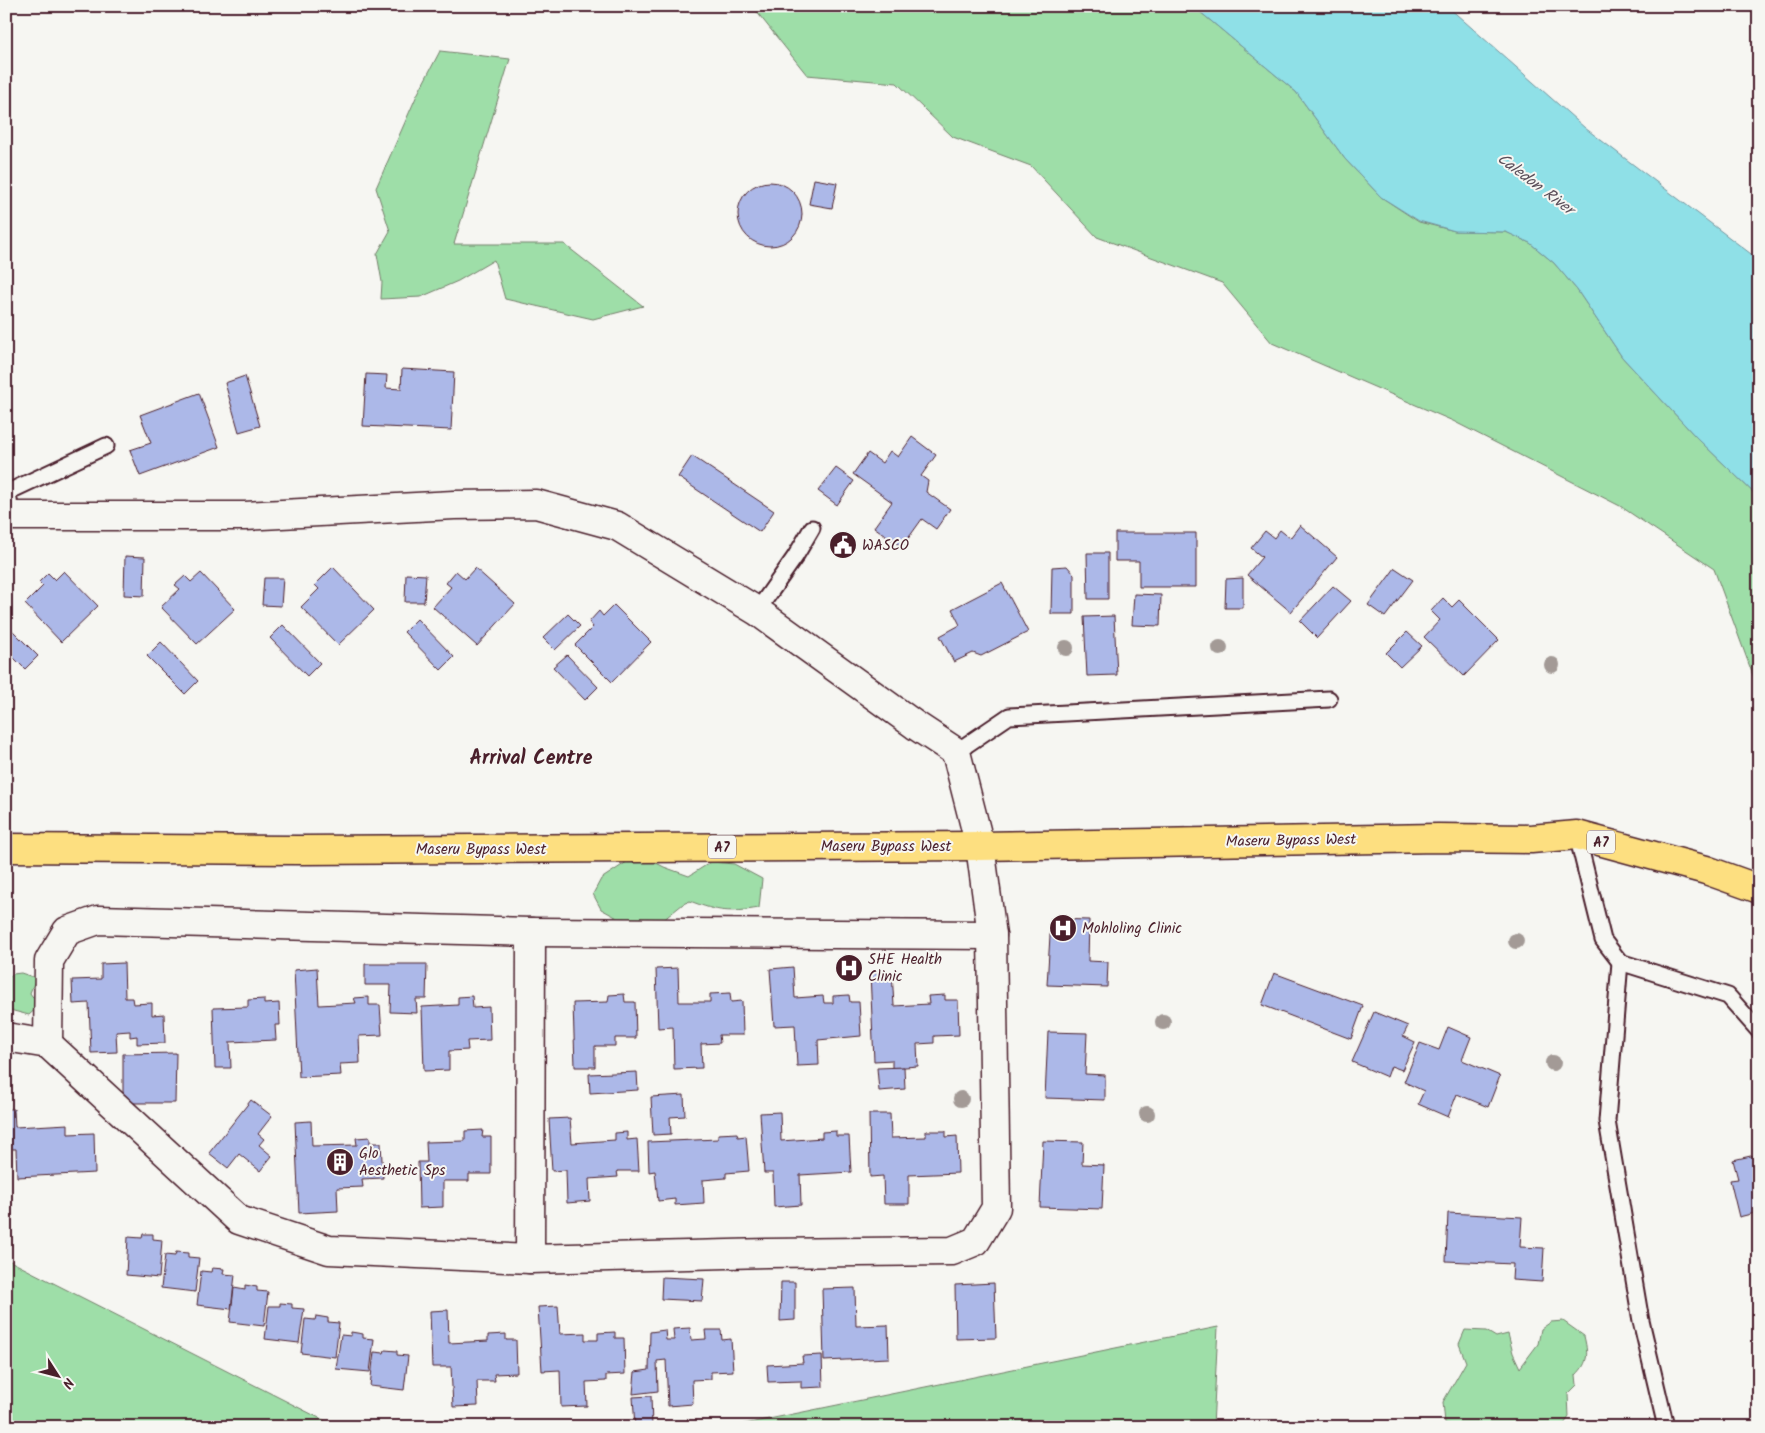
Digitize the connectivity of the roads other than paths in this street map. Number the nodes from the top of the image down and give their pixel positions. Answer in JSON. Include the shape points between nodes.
{"nodes":[{"id":1,"x":106,"y":446,"type":"dead end"},
{"id":2,"x":8,"y":516,"type":"edge"},
{"id":3,"x":812,"y":528,"type":"dead end"},
{"id":4,"x":757,"y":610,"type":"junction"},
{"id":5,"x":1329,"y":699,"type":"dead end"},
{"id":6,"x":956,"y":752,"type":"junction"},
{"id":7,"x":1577,"y":835,"type":"junction"},
{"id":8,"x":980,"y":846,"type":"junction"},
{"id":9,"x":6,"y":848,"type":"edge"},
{"id":10,"x":1759,"y":888,"type":"edge"},
{"id":11,"x":532,"y":932,"type":"junction"},
{"id":12,"x":992,"y":935,"type":"junction"},
{"id":13,"x":1620,"y":962,"type":"junction"},
{"id":14,"x":1759,"y":1031,"type":"edge"},
{"id":15,"x":6,"y":1037,"type":"edge"},
{"id":16,"x":48,"y":1044,"type":"junction"},
{"id":17,"x":530,"y":1259,"type":"junction"},
{"id":18,"x":1666,"y":1427,"type":"edge"}],
"edges":[{"from":1,"to":2,"type":"lane","via":[[8,492]]},
{"from":2,"to":4,"type":"street","via":[[245,516],[536,504],[617,526]]},
{"from":3,"to":4,"type":"lane"},
{"from":4,"to":6,"type":"street"},
{"from":5,"to":6,"type":"lane","via":[[1009,716]]},
{"from":6,"to":8,"type":"street"},
{"from":7,"to":8,"type":"main road","name":"Maseru Bypass West","number":"A7"},
{"from":7,"to":10,"type":"main road","name":"Maseru Bypass West","number":"A7"},
{"from":7,"to":13,"type":"lane","via":[[1603,940]]},
{"from":8,"to":9,"type":"main road","name":"Maseru Bypass West","number":"A7","via":[[310,850]]},
{"from":8,"to":12,"type":"street"},
{"from":11,"to":12,"type":"street"},
{"from":11,"to":16,"type":"street","via":[[98,920],[67,931],[49,961]]},
{"from":11,"to":17,"type":"street"},
{"from":12,"to":17,"type":"street","via":[[996,1208],[976,1241],[952,1251]]},
{"from":13,"to":14,"type":"lane","via":[[1728,996]]},
{"from":13,"to":18,"type":"lane","via":[[1607,1121],[1642,1321]]},
{"from":15,"to":16,"type":"street"},
{"from":16,"to":17,"type":"street","via":[[239,1220],[329,1250]]}]}
